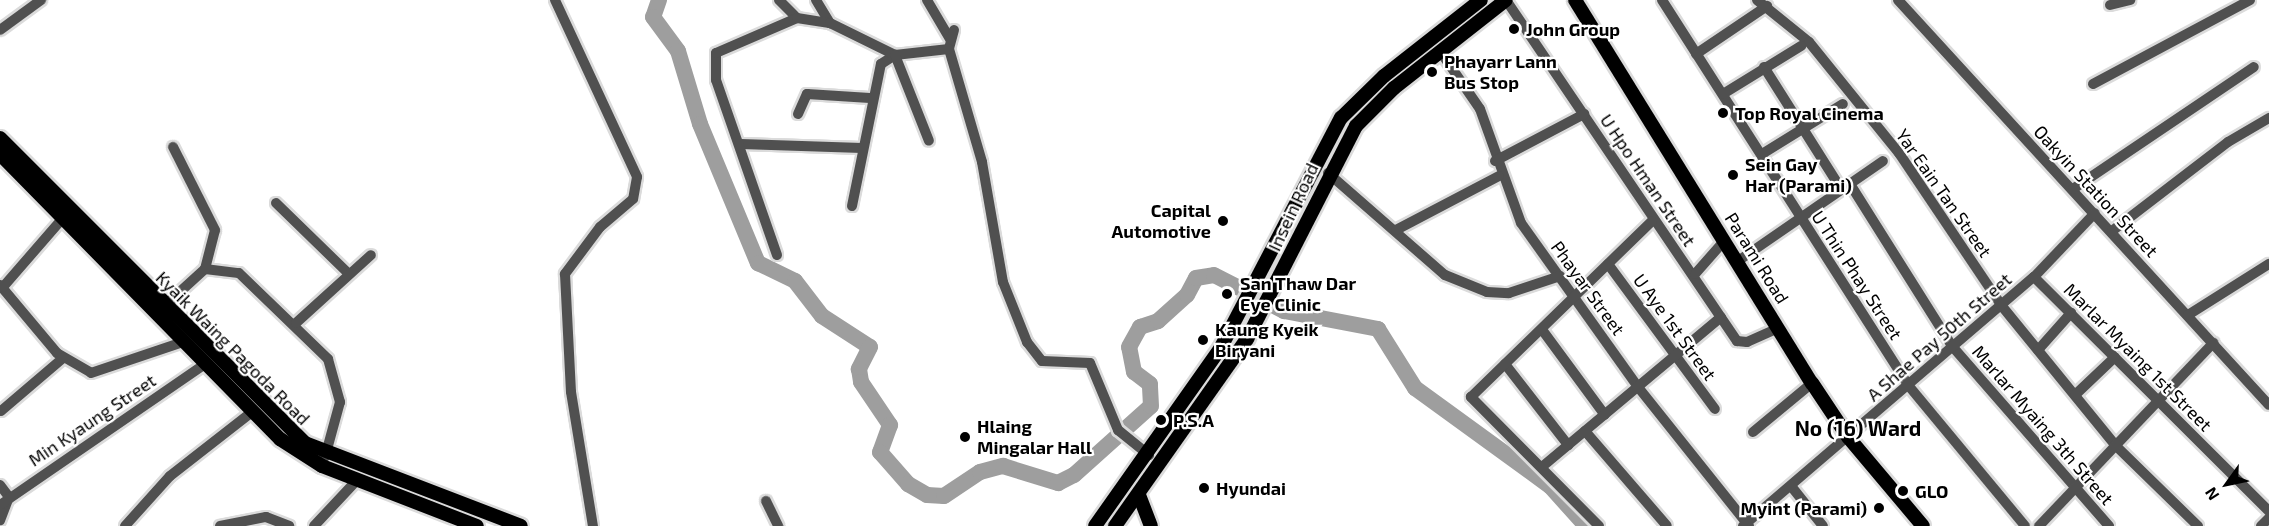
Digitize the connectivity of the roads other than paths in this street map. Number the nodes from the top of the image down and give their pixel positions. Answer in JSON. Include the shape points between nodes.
{"nodes":[{"id":1,"x":41,"y":0,"type":"edge"},
{"id":2,"x":555,"y":0,"type":"edge"},
{"id":3,"x":779,"y":0,"type":"edge"},
{"id":4,"x":816,"y":0,"type":"edge"},
{"id":5,"x":927,"y":0,"type":"edge"},
{"id":6,"x":1481,"y":0,"type":"edge"},
{"id":7,"x":1506,"y":0,"type":"edge"},
{"id":8,"x":1575,"y":0,"type":"edge"},
{"id":9,"x":1662,"y":0,"type":"edge"},
{"id":10,"x":1756,"y":0,"type":"edge"},
{"id":11,"x":1898,"y":0,"type":"edge"},
{"id":12,"x":2130,"y":0,"type":"edge"},
{"id":13,"x":2250,"y":0,"type":"edge"},
{"id":14,"x":2110,"y":5,"type":"dead end"},
{"id":15,"x":1767,"y":6,"type":"junction"},
{"id":16,"x":797,"y":18,"type":"junction"},
{"id":17,"x":830,"y":23,"type":"junction"},
{"id":18,"x":0,"y":30,"type":"edge"},
{"id":19,"x":951,"y":39,"type":"junction"},
{"id":20,"x":1801,"y":46,"type":"dead end"},
{"id":21,"x":1440,"y":51,"type":"junction"},
{"id":22,"x":1696,"y":54,"type":"junction"},
{"id":23,"x":895,"y":55,"type":"junction"},
{"id":24,"x":1764,"y":67,"type":"junction"},
{"id":25,"x":2254,"y":67,"type":"dead end"},
{"id":26,"x":2093,"y":84,"type":"dead end"},
{"id":27,"x":1723,"y":94,"type":"junction"},
{"id":28,"x":870,"y":98,"type":"junction"},
{"id":29,"x":1843,"y":104,"type":"dead end"},
{"id":30,"x":798,"y":114,"type":"dead end"},
{"id":31,"x":1584,"y":114,"type":"junction"},
{"id":32,"x":2269,"y":118,"type":"edge"},
{"id":33,"x":1806,"y":130,"type":"junction"},
{"id":34,"x":0,"y":138,"type":"edge"},
{"id":35,"x":929,"y":141,"type":"dead end"},
{"id":36,"x":741,"y":144,"type":"junction"},
{"id":37,"x":173,"y":147,"type":"dead end"},
{"id":38,"x":862,"y":148,"type":"junction"},
{"id":39,"x":1762,"y":154,"type":"junction"},
{"id":40,"x":2,"y":160,"type":"edge"},
{"id":41,"x":1495,"y":161,"type":"junction"},
{"id":42,"x":1883,"y":161,"type":"dead end"},
{"id":43,"x":1328,"y":173,"type":"junction"},
{"id":44,"x":1499,"y":176,"type":"junction"},
{"id":45,"x":1845,"y":186,"type":"junction"},
{"id":46,"x":2073,"y":189,"type":"junction"},
{"id":47,"x":1301,"y":191,"type":"junction"},
{"id":48,"x":1316,"y":199,"type":"junction"},
{"id":49,"x":276,"y":203,"type":"dead end"},
{"id":50,"x":852,"y":206,"type":"dead end"},
{"id":51,"x":2095,"y":213,"type":"junction"},
{"id":52,"x":66,"y":214,"type":"junction"},
{"id":53,"x":1801,"y":217,"type":"junction"},
{"id":54,"x":1652,"y":221,"type":"junction"},
{"id":55,"x":1396,"y":230,"type":"junction"},
{"id":56,"x":2112,"y":231,"type":"junction"},
{"id":57,"x":1725,"y":240,"type":"junction"},
{"id":58,"x":371,"y":255,"type":"dead end"},
{"id":59,"x":777,"y":255,"type":"dead end"},
{"id":60,"x":1738,"y":261,"type":"junction"},
{"id":61,"x":1608,"y":264,"type":"junction"},
{"id":62,"x":2269,"y":264,"type":"edge"},
{"id":63,"x":205,"y":269,"type":"junction"},
{"id":64,"x":348,"y":273,"type":"junction"},
{"id":65,"x":1695,"y":273,"type":"junction"},
{"id":66,"x":1560,"y":276,"type":"junction"},
{"id":67,"x":2034,"y":277,"type":"junction"},
{"id":68,"x":2,"y":286,"type":"edge"},
{"id":69,"x":1577,"y":299,"type":"junction"},
{"id":70,"x":2001,"y":304,"type":"junction"},
{"id":71,"x":160,"y":309,"type":"junction"},
{"id":72,"x":2070,"y":313,"type":"junction"},
{"id":73,"x":2188,"y":315,"type":"junction"},
{"id":74,"x":1721,"y":317,"type":"junction"},
{"id":75,"x":296,"y":323,"type":"junction"},
{"id":76,"x":1779,"y":328,"type":"junction"},
{"id":77,"x":1543,"y":331,"type":"junction"},
{"id":78,"x":183,"y":342,"type":"junction"},
{"id":79,"x":2213,"y":343,"type":"junction"},
{"id":80,"x":1952,"y":346,"type":"junction"},
{"id":81,"x":2038,"y":350,"type":"junction"},
{"id":82,"x":1675,"y":356,"type":"junction"},
{"id":83,"x":2115,"y":357,"type":"junction"},
{"id":84,"x":63,"y":358,"type":"junction"},
{"id":85,"x":210,"y":361,"type":"junction"},
{"id":86,"x":1505,"y":364,"type":"junction"},
{"id":87,"x":1812,"y":384,"type":"junction"},
{"id":88,"x":1908,"y":385,"type":"junction"},
{"id":89,"x":1638,"y":387,"type":"junction"},
{"id":90,"x":2075,"y":395,"type":"junction"},
{"id":91,"x":2158,"y":399,"type":"junction"},
{"id":92,"x":2269,"y":405,"type":"edge"},
{"id":93,"x":1714,"y":409,"type":"dead end"},
{"id":94,"x":1,"y":411,"type":"edge"},
{"id":95,"x":252,"y":412,"type":"junction"},
{"id":96,"x":1605,"y":415,"type":"junction"},
{"id":97,"x":1585,"y":431,"type":"junction"},
{"id":98,"x":1753,"y":432,"type":"dead end"},
{"id":99,"x":1848,"y":437,"type":"junction"},
{"id":100,"x":1568,"y":445,"type":"junction"},
{"id":101,"x":2115,"y":445,"type":"junction"},
{"id":102,"x":1149,"y":455,"type":"junction"},
{"id":103,"x":324,"y":460,"type":"junction"},
{"id":104,"x":1543,"y":466,"type":"junction"},
{"id":105,"x":357,"y":480,"type":"junction"},
{"id":106,"x":0,"y":485,"type":"edge"},
{"id":107,"x":1791,"y":486,"type":"junction"},
{"id":108,"x":2074,"y":490,"type":"junction"},
{"id":109,"x":1138,"y":495,"type":"junction"},
{"id":110,"x":9,"y":497,"type":"junction"},
{"id":111,"x":766,"y":501,"type":"dead end"},
{"id":112,"x":0,"y":505,"type":"edge"},
{"id":113,"x":2269,"y":511,"type":"edge"},
{"id":114,"x":2269,"y":518,"type":"edge"},
{"id":115,"x":0,"y":520,"type":"edge"},
{"id":116,"x":484,"y":520,"type":"edge"},
{"id":117,"x":1746,"y":525,"type":"edge"},
{"id":118,"x":125,"y":526,"type":"edge"},
{"id":119,"x":220,"y":526,"type":"edge"},
{"id":120,"x":289,"y":526,"type":"edge"},
{"id":121,"x":314,"y":526,"type":"edge"},
{"id":122,"x":477,"y":526,"type":"edge"},
{"id":123,"x":521,"y":526,"type":"edge"},
{"id":124,"x":593,"y":526,"type":"edge"},
{"id":125,"x":778,"y":526,"type":"edge"},
{"id":126,"x":1095,"y":526,"type":"edge"},
{"id":127,"x":1115,"y":526,"type":"edge"},
{"id":128,"x":1151,"y":526,"type":"edge"},
{"id":129,"x":1599,"y":526,"type":"edge"},
{"id":130,"x":1667,"y":526,"type":"edge"},
{"id":131,"x":1823,"y":526,"type":"edge"},
{"id":132,"x":1923,"y":526,"type":"edge"},
{"id":133,"x":2025,"y":526,"type":"edge"},
{"id":134,"x":2039,"y":526,"type":"edge"},
{"id":135,"x":2109,"y":526,"type":"edge"},
{"id":136,"x":2198,"y":526,"type":"edge"},
{"id":137,"x":2261,"y":526,"type":"edge"}],
"edges":[{"from":1,"to":18,"type":"street"},
{"from":2,"to":124,"type":"street","via":[[637,177],[633,199],[600,227],[566,274],[571,392]]},
{"from":3,"to":16,"type":"street"},
{"from":4,"to":17,"type":"street"},
{"from":5,"to":19,"type":"street"},
{"from":6,"to":47,"type":"main road","name":"Insein Road","via":[[1384,75],[1341,118]]},
{"from":7,"to":21,"type":"main road","name":"Insein Road"},
{"from":7,"to":31,"type":"street","name":"U Hpo Hman Street"},
{"from":8,"to":57,"type":"main road","name":"Parami Road"},
{"from":9,"to":22,"type":"street","name":"U Thin Phay Street"},
{"from":10,"to":15,"type":"street","name":"Yar Eain Tan Street"},
{"from":11,"to":46,"type":"street","name":"Oakyin Station Street"},
{"from":12,"to":14,"type":"street"},
{"from":13,"to":26,"type":"street"},
{"from":15,"to":22,"type":"street"},
{"from":15,"to":70,"type":"street","name":"Yar Eain Tan Street","via":[[1809,42],[1899,153]]},
{"from":16,"to":17,"type":"street"},
{"from":16,"to":36,"type":"street","via":[[713,58]]},
{"from":17,"to":23,"type":"street"},
{"from":19,"to":23,"type":"street"},
{"from":19,"to":102,"type":"street","via":[[982,162],[1006,297],[1027,342],[1042,361],[1090,363],[1118,429]]},
{"from":20,"to":24,"type":"street"},
{"from":21,"to":41,"type":"street","name":"Phayar Street","via":[[1480,109]]},
{"from":21,"to":43,"type":"main road","name":"Insein Road","via":[[1366,114]]},
{"from":22,"to":27,"type":"street","name":"U Thin Phay Street"},
{"from":23,"to":28,"type":"street","via":[[881,64]]},
{"from":23,"to":35,"type":"street"},
{"from":24,"to":27,"type":"street"},
{"from":24,"to":33,"type":"street","name":"Marlar Myaing 3th Street"},
{"from":25,"to":46,"type":"street"},
{"from":27,"to":39,"type":"street","name":"U Thin Phay Street"},
{"from":28,"to":30,"type":"street","via":[[807,94]]},
{"from":28,"to":38,"type":"street"},
{"from":29,"to":33,"type":"street"},
{"from":31,"to":41,"type":"street"},
{"from":31,"to":54,"type":"street","name":"U Hpo Hman Street"},
{"from":32,"to":56,"type":"street","via":[[2228,142]]},
{"from":33,"to":39,"type":"street"},
{"from":33,"to":45,"type":"street","name":"Marlar Myaing 3th Street"},
{"from":34,"to":52,"type":"main road","name":"Kyaik Waing Pagoda Road"},
{"from":36,"to":38,"type":"street"},
{"from":36,"to":59,"type":"street"},
{"from":37,"to":63,"type":"street","via":[[215,224]]},
{"from":38,"to":50,"type":"street"},
{"from":39,"to":53,"type":"street","name":"U Thin Phay Street"},
{"from":40,"to":52,"type":"main road","name":"Kyaik Waing Pagoda Road"},
{"from":41,"to":44,"type":"street","name":"Phayar Street"},
{"from":42,"to":45,"type":"street"},
{"from":43,"to":48,"type":"main road","name":"Insein Road"},
{"from":43,"to":55,"type":"street"},
{"from":44,"to":55,"type":"street"},
{"from":44,"to":66,"type":"street","name":"Phayar Street","via":[[1521,223]]},
{"from":45,"to":53,"type":"street"},
{"from":45,"to":80,"type":"street","name":"Marlar Myaing 3th Street"},
{"from":46,"to":51,"type":"street","name":"Oakyin Station Street"},
{"from":47,"to":48,"type":"main road"},
{"from":47,"to":102,"type":"main road","name":"Insein Road","via":[[1257,286]]},
{"from":48,"to":109,"type":"main road","name":"Insein Road","via":[[1262,313],[1192,424]]},
{"from":49,"to":64,"type":"street"},
{"from":51,"to":56,"type":"street","name":"Oakyin Station Street"},
{"from":51,"to":67,"type":"street","name":"A Shae Pay 50th Street"},
{"from":52,"to":68,"type":"street"},
{"from":52,"to":71,"type":"main road","name":"Kyaik Waing Pagoda Road"},
{"from":53,"to":60,"type":"street"},
{"from":53,"to":88,"type":"street","name":"U Thin Phay Street"},
{"from":54,"to":61,"type":"street"},
{"from":54,"to":65,"type":"street","name":"U Hpo Hman Street"},
{"from":55,"to":66,"type":"street","via":[[1445,275],[1487,292],[1509,293]]},
{"from":56,"to":73,"type":"street","name":"Oakyin Station Street"},
{"from":57,"to":60,"type":"main road","name":"Parami Road"},
{"from":57,"to":65,"type":"street"},
{"from":58,"to":64,"type":"street"},
{"from":60,"to":76,"type":"main road","name":"Parami Road"},
{"from":61,"to":69,"type":"street"},
{"from":61,"to":82,"type":"street","name":"U Aye 1st Street"},
{"from":62,"to":73,"type":"street"},
{"from":63,"to":71,"type":"street"},
{"from":63,"to":75,"type":"street","via":[[239,273]]},
{"from":64,"to":75,"type":"street"},
{"from":65,"to":74,"type":"street","name":"U Hpo Hman Street"},
{"from":66,"to":69,"type":"street","name":"Phayar Street"},
{"from":67,"to":70,"type":"street","name":"A Shae Pay 50th Street"},
{"from":67,"to":72,"type":"street","name":"Marlar Myaing 1st Street"},
{"from":68,"to":84,"type":"street"},
{"from":69,"to":77,"type":"street"},
{"from":69,"to":89,"type":"street","name":"Phayar Street"},
{"from":70,"to":80,"type":"street","name":"A Shae Pay 50th Street"},
{"from":70,"to":81,"type":"street","name":"Yar Eain Tan Street"},
{"from":71,"to":78,"type":"main road","name":"Kyaik Waing Pagoda Road"},
{"from":71,"to":85,"type":"main road","name":"Kyaik Waing Pagoda Road"},
{"from":72,"to":81,"type":"street"},
{"from":72,"to":83,"type":"street","name":"Marlar Myaing 1st Street"},
{"from":73,"to":79,"type":"street","name":"Oakyin Station Street"},
{"from":74,"to":76,"type":"street","name":"U Hpo Hman Street","via":[[1739,342]]},
{"from":74,"to":82,"type":"street"},
{"from":75,"to":103,"type":"street","via":[[328,359],[340,402]]},
{"from":76,"to":87,"type":"main road","name":"Parami Road"},
{"from":77,"to":86,"type":"street"},
{"from":77,"to":96,"type":"street"},
{"from":78,"to":84,"type":"street","via":[[91,373]]},
{"from":78,"to":85,"type":"main road","name":"Kyaik Waing Pagoda Road"},
{"from":79,"to":91,"type":"street"},
{"from":79,"to":92,"type":"street","name":"Oakyin Station Street"},
{"from":80,"to":88,"type":"street","name":"A Shae Pay 50th Street"},
{"from":80,"to":108,"type":"street","name":"Marlar Myaing 3th Street"},
{"from":81,"to":90,"type":"street","name":"Yar Eain Tan Street"},
{"from":82,"to":89,"type":"street"},
{"from":82,"to":93,"type":"street","name":"U Aye 1st Street"},
{"from":83,"to":90,"type":"street"},
{"from":83,"to":91,"type":"street","name":"Marlar Myaing 1st Street"},
{"from":84,"to":94,"type":"street"},
{"from":85,"to":95,"type":"main road","name":"Kyaik Waing Pagoda Road"},
{"from":85,"to":103,"type":"main road","name":"Kyaik Waing Pagoda Road"},
{"from":85,"to":110,"type":"street","name":"Min Kyaung Street"},
{"from":86,"to":100,"type":"street"},
{"from":86,"to":104,"type":"street","via":[[1471,399]]},
{"from":87,"to":98,"type":"street"},
{"from":87,"to":99,"type":"main road","name":"Parami Road"},
{"from":88,"to":99,"type":"street","name":"A Shae Pay 50th Street"},
{"from":88,"to":133,"type":"street","name":"U Thin Phay Street"},
{"from":89,"to":96,"type":"street"},
{"from":89,"to":117,"type":"street","name":"Phayar Street"},
{"from":90,"to":101,"type":"street","name":"Yar Eain Tan Street"},
{"from":91,"to":101,"type":"street"},
{"from":91,"to":113,"type":"street","name":"Marlar Myaing 1st Street"},
{"from":95,"to":103,"type":"main road","name":"Kyaik Waing Pagoda Road","via":[[280,440]]},
{"from":95,"to":118,"type":"street","via":[[170,476]]},
{"from":96,"to":97,"type":"street"},
{"from":97,"to":100,"type":"street"},
{"from":97,"to":130,"type":"street"},
{"from":99,"to":107,"type":"street","name":"A Shae Pay 50th Street"},
{"from":99,"to":132,"type":"main road","name":"Parami Road"},
{"from":100,"to":104,"type":"street"},
{"from":101,"to":108,"type":"street"},
{"from":101,"to":136,"type":"street","name":"Yar Eain Tan Street"},
{"from":102,"to":126,"type":"main road","name":"Insein Road"},
{"from":103,"to":105,"type":"main road","name":"Kyaik Waing Pagoda Road"},
{"from":103,"to":116,"type":"main road","name":"Kyaik Waing Pagoda Road"},
{"from":104,"to":129,"type":"street"},
{"from":105,"to":121,"type":"street"},
{"from":105,"to":122,"type":"main road","name":"Kyaik Waing Pagoda Road"},
{"from":106,"to":110,"type":"street"},
{"from":107,"to":117,"type":"street","name":"A Shae Pay 50th Street"},
{"from":107,"to":131,"type":"street"},
{"from":108,"to":134,"type":"street"},
{"from":108,"to":135,"type":"street","name":"Marlar Myaing 3th Street"},
{"from":109,"to":127,"type":"main road","name":"Insein Road"},
{"from":109,"to":128,"type":"main road"},
{"from":110,"to":112,"type":"street","name":"Min Kyaung Street"},
{"from":110,"to":115,"type":"street"},
{"from":111,"to":125,"type":"street"},
{"from":114,"to":137,"type":"street"},
{"from":116,"to":123,"type":"main road","name":"Kyaik Waing Pagoda Road"},
{"from":119,"to":120,"type":"street","via":[[266,517]]}]}
